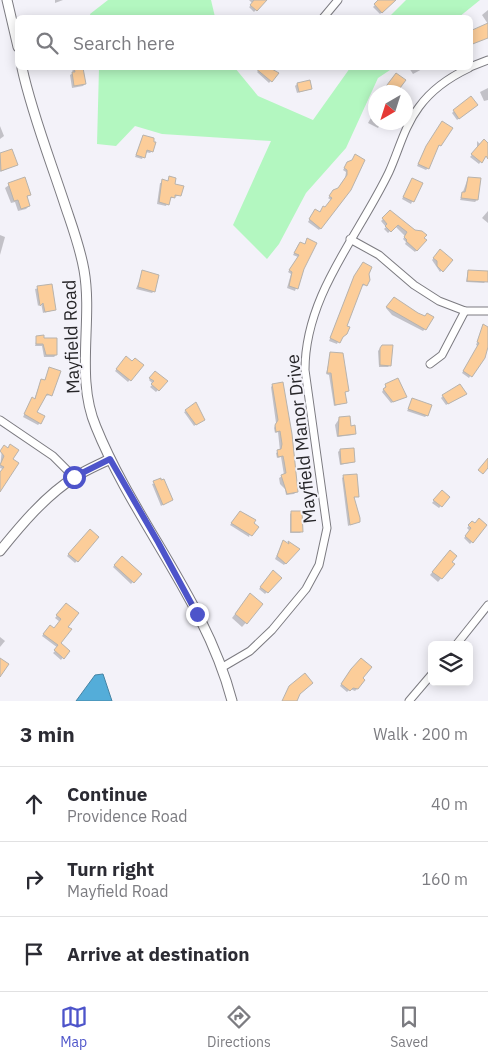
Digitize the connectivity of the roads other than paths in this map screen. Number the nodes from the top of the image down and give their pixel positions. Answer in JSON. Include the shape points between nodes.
{"nodes":[{"id":1,"x":7,"y":0,"type":"edge"},
{"id":2,"x":338,"y":0,"type":"edge"},
{"id":3,"x":326,"y":15,"type":"edge"},
{"id":4,"x":15,"y":34,"type":"edge"},
{"id":5,"x":488,"y":60,"type":"edge"},
{"id":6,"x":473,"y":66,"type":"edge"},
{"id":7,"x":23,"y":70,"type":"edge"},
{"id":8,"x":465,"y":70,"type":"edge"},
{"id":9,"x":350,"y":239,"type":"junction"},
{"id":10,"x":465,"y":311,"type":"junction"},
{"id":11,"x":488,"y":311,"type":"edge"},
{"id":12,"x":430,"y":364,"type":"dead end"},
{"id":13,"x":0,"y":420,"type":"edge"},
{"id":14,"x":110,"y":459,"type":"junction"},
{"id":15,"x":74,"y":477,"type":"junction"},
{"id":16,"x":0,"y":552,"type":"edge"},
{"id":17,"x":488,"y":605,"type":"edge"},
{"id":18,"x":459,"y":641,"type":"edge"},
{"id":19,"x":221,"y":668,"type":"junction"},
{"id":20,"x":428,"y":679,"type":"edge"},
{"id":21,"x":232,"y":701,"type":"edge"},
{"id":22,"x":409,"y":701,"type":"edge"}],
"edges":[{"from":1,"to":4,"type":"street"},
{"from":2,"to":3,"type":"street"},
{"from":5,"to":6,"type":"street","name":"Mayfield Manor Drive"},
{"from":7,"to":14,"type":"street","name":"Mayfield Road","via":[[80,248],[87,301],[85,371],[92,418]]},
{"from":8,"to":9,"type":"street","name":"Mayfield Manor Drive","via":[[438,85],[419,107],[403,132],[389,172]]},
{"from":9,"to":10,"type":"street","via":[[379,255],[438,301]]},
{"from":9,"to":19,"type":"street","name":"Mayfield Manor Drive","via":[[314,314],[305,347],[304,370],[327,528],[319,565],[306,589],[272,630],[250,651]]},
{"from":10,"to":11,"type":"street"},
{"from":10,"to":12,"type":"street","via":[[442,355]]},
{"from":13,"to":15,"type":"street","via":[[53,456]]},
{"from":14,"to":15,"type":"street"},
{"from":14,"to":19,"type":"street","name":"Mayfield Road","via":[[177,577]]},
{"from":15,"to":16,"type":"street","via":[[33,513]]},
{"from":17,"to":18,"type":"street"},
{"from":19,"to":21,"type":"street","name":"Mayfield Road"},
{"from":20,"to":22,"type":"street"}]}
